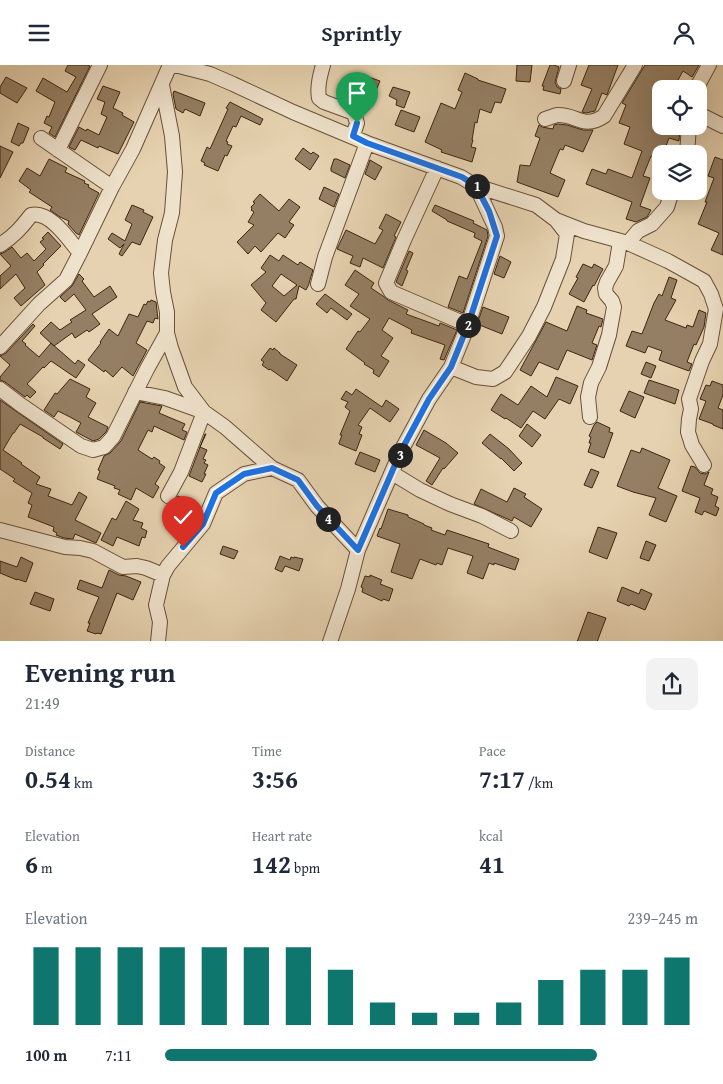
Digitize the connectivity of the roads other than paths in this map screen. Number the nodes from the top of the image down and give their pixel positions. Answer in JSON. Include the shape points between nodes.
{"nodes":[{"id":1,"x":170,"y":65,"type":"edge"},
{"id":2,"x":175,"y":65,"type":"edge"},
{"id":3,"x":323,"y":65,"type":"edge"},
{"id":4,"x":569,"y":65,"type":"edge"},
{"id":5,"x":635,"y":65,"type":"edge"},
{"id":6,"x":709,"y":65,"type":"edge"},
{"id":7,"x":96,"y":66,"type":"edge"},
{"id":8,"x":701,"y":80,"type":"edge"},
{"id":9,"x":564,"y":81,"type":"dead end"},
{"id":10,"x":162,"y":85,"type":"junction"},
{"id":11,"x":707,"y":118,"type":"edge"},
{"id":12,"x":545,"y":119,"type":"dead end"},
{"id":13,"x":723,"y":126,"type":"edge"},
{"id":14,"x":353,"y":136,"type":"junction"},
{"id":15,"x":42,"y":138,"type":"dead end"},
{"id":16,"x":367,"y":143,"type":"junction"},
{"id":17,"x":58,"y":150,"type":"junction"},
{"id":18,"x":436,"y":168,"type":"junction"},
{"id":19,"x":476,"y":186,"type":"junction"},
{"id":20,"x":112,"y":187,"type":"junction"},
{"id":21,"x":669,"y":200,"type":"edge"},
{"id":22,"x":556,"y":220,"type":"junction"},
{"id":23,"x":624,"y":242,"type":"junction"},
{"id":24,"x":0,"y":245,"type":"edge"},
{"id":25,"x":80,"y":253,"type":"junction"},
{"id":26,"x":318,"y":284,"type":"dead end"},
{"id":27,"x":468,"y":325,"type":"junction"},
{"id":28,"x":167,"y":333,"type":"junction"},
{"id":29,"x":0,"y":347,"type":"edge"},
{"id":30,"x":451,"y":367,"type":"junction"},
{"id":31,"x":0,"y":389,"type":"edge"},
{"id":32,"x":135,"y":392,"type":"junction"},
{"id":33,"x":204,"y":412,"type":"junction"},
{"id":34,"x":590,"y":417,"type":"dead end"},
{"id":35,"x":704,"y":465,"type":"dead end"},
{"id":36,"x":272,"y":468,"type":"junction"},
{"id":37,"x":392,"y":473,"type":"junction"},
{"id":38,"x":168,"y":496,"type":"dead end"},
{"id":39,"x":0,"y":530,"type":"edge"},
{"id":40,"x":511,"y":531,"type":"dead end"},
{"id":41,"x":358,"y":550,"type":"junction"},
{"id":42,"x":163,"y":575,"type":"junction"},
{"id":43,"x":158,"y":641,"type":"edge"},
{"id":44,"x":330,"y":641,"type":"edge"}],
"edges":[{"from":1,"to":10,"type":"street"},
{"from":2,"to":14,"type":"street","via":[[226,81]]},
{"from":3,"to":14,"type":"street","via":[[319,98],[354,113],[357,123]]},
{"from":4,"to":9,"type":"street"},
{"from":5,"to":12,"type":"street","via":[[604,116],[596,121],[587,123],[558,115]]},
{"from":6,"to":8,"type":"street"},
{"from":7,"to":17,"type":"street"},
{"from":10,"to":20,"type":"street"},
{"from":10,"to":28,"type":"street","via":[[175,172],[172,213],[161,273]]},
{"from":11,"to":13,"type":"street"},
{"from":14,"to":16,"type":"street"},
{"from":15,"to":17,"type":"street"},
{"from":16,"to":18,"type":"street"},
{"from":16,"to":26,"type":"street"},
{"from":17,"to":20,"type":"street"},
{"from":18,"to":19,"type":"street"},
{"from":18,"to":27,"type":"street","via":[[386,283],[391,292]]},
{"from":19,"to":22,"type":"street","via":[[536,205]]},
{"from":19,"to":27,"type":"street","via":[[497,236]]},
{"from":20,"to":25,"type":"street"},
{"from":21,"to":23,"type":"street","via":[[652,224]]},
{"from":22,"to":23,"type":"street"},
{"from":22,"to":30,"type":"street","via":[[567,234],[563,259],[544,307],[505,372],[493,379],[476,377]]},
{"from":23,"to":34,"type":"street","via":[[607,282],[606,294],[614,307],[609,335],[588,397]]},
{"from":23,"to":35,"type":"street","via":[[704,281],[712,294],[716,309],[710,344],[689,399],[688,432]]},
{"from":24,"to":25,"type":"street","via":[[11,238],[31,215],[39,214],[52,221]]},
{"from":25,"to":29,"type":"street","via":[[66,280]]},
{"from":27,"to":30,"type":"street"},
{"from":28,"to":32,"type":"street"},
{"from":28,"to":33,"type":"street","via":[[186,387]]},
{"from":30,"to":37,"type":"street","via":[[429,399]]},
{"from":31,"to":32,"type":"street","via":[[81,446],[93,450],[104,447],[113,437]]},
{"from":32,"to":33,"type":"street","via":[[165,398]]},
{"from":33,"to":36,"type":"street"},
{"from":33,"to":38,"type":"street"},
{"from":36,"to":41,"type":"street","via":[[298,480]]},
{"from":36,"to":42,"type":"street","via":[[244,474],[216,493],[203,524]]},
{"from":37,"to":40,"type":"street","via":[[450,505]]},
{"from":37,"to":41,"type":"street"},
{"from":39,"to":42,"type":"street","via":[[93,551],[123,567],[146,567]]},
{"from":41,"to":44,"type":"street"},
{"from":42,"to":43,"type":"street","via":[[156,605],[160,622]]}]}
